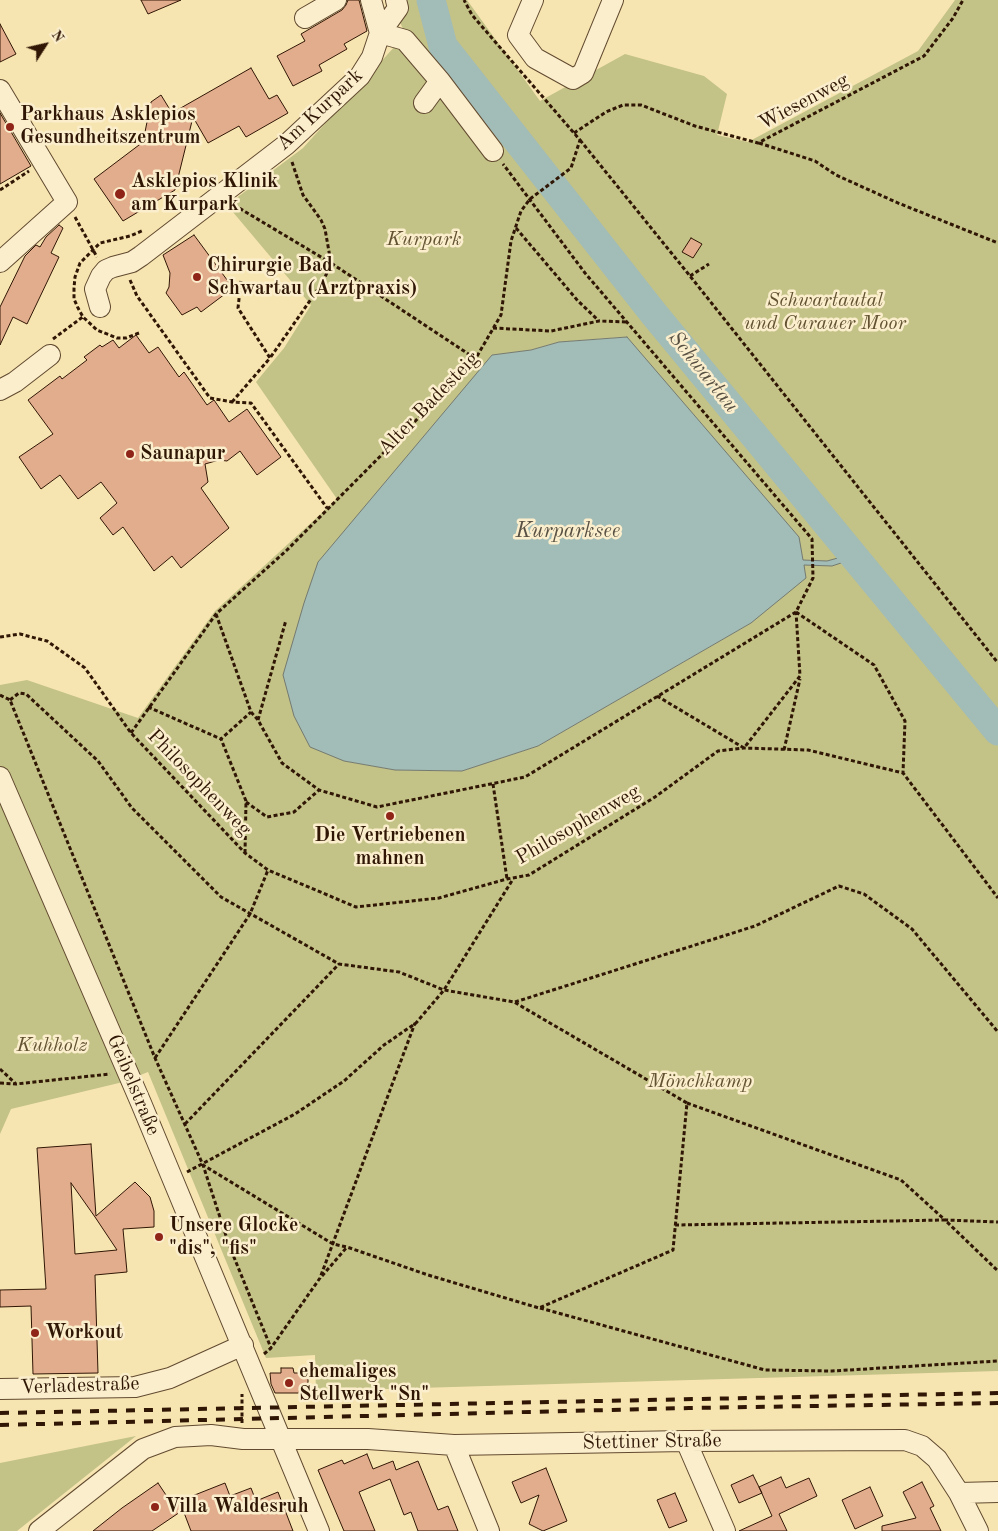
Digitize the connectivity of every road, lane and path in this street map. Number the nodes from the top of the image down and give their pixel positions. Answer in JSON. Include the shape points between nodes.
{"nodes":[{"id":1,"x":336,"y":0,"type":"edge"},
{"id":2,"x":371,"y":0,"type":"edge"},
{"id":3,"x":396,"y":0,"type":"edge"},
{"id":4,"x":533,"y":0,"type":"edge"},
{"id":5,"x":613,"y":0,"type":"edge"},
{"id":6,"x":963,"y":0,"type":"edge"},
{"id":7,"x":305,"y":18,"type":"dead end"},
{"id":8,"x":380,"y":33,"type":"junction"},
{"id":9,"x":440,"y":80,"type":"junction"},
{"id":10,"x":0,"y":90,"type":"edge"},
{"id":11,"x":424,"y":102,"type":"dead end"},
{"id":12,"x":580,"y":140,"type":"junction"},
{"id":13,"x":758,"y":143,"type":"junction"},
{"id":14,"x":286,"y":144,"type":"junction"},
{"id":15,"x":493,"y":151,"type":"joint"},
{"id":16,"x":43,"y":162,"type":"junction"},
{"id":17,"x":0,"y":190,"type":"edge"},
{"id":18,"x":218,"y":196,"type":"junction"},
{"id":19,"x":530,"y":199,"type":"junction"},
{"id":20,"x":66,"y":202,"type":"junction"},
{"id":21,"x":516,"y":228,"type":"junction"},
{"id":22,"x":998,"y":243,"type":"edge"},
{"id":23,"x":96,"y":256,"type":"dead end"},
{"id":24,"x":0,"y":262,"type":"edge"},
{"id":25,"x":331,"y":263,"type":"junction"},
{"id":26,"x":709,"y":264,"type":"dead end"},
{"id":27,"x":123,"y":266,"type":"junction"},
{"id":28,"x":690,"y":276,"type":"junction"},
{"id":29,"x":241,"y":281,"type":"dead end"},
{"id":30,"x":95,"y":310,"type":"joint"},
{"id":31,"x":599,"y":321,"type":"junction"},
{"id":32,"x":627,"y":322,"type":"junction"},
{"id":33,"x":493,"y":328,"type":"junction"},
{"id":34,"x":50,"y":355,"type":"joint"},
{"id":35,"x":270,"y":358,"type":"junction"},
{"id":36,"x":476,"y":359,"type":"junction"},
{"id":37,"x":0,"y":390,"type":"edge"},
{"id":38,"x":232,"y":402,"type":"junction"},
{"id":39,"x":328,"y":508,"type":"junction"},
{"id":40,"x":796,"y":612,"type":"junction"},
{"id":41,"x":216,"y":614,"type":"junction"},
{"id":42,"x":286,"y":620,"type":"dead end"},
{"id":43,"x":0,"y":637,"type":"edge"},
{"id":44,"x":998,"y":663,"type":"edge"},
{"id":45,"x":800,"y":676,"type":"junction"},
{"id":46,"x":0,"y":695,"type":"edge"},
{"id":47,"x":656,"y":696,"type":"junction"},
{"id":48,"x":10,"y":700,"type":"junction"},
{"id":49,"x":148,"y":707,"type":"junction"},
{"id":50,"x":250,"y":712,"type":"junction"},
{"id":51,"x":258,"y":720,"type":"junction"},
{"id":52,"x":131,"y":733,"type":"junction"},
{"id":53,"x":221,"y":739,"type":"junction"},
{"id":54,"x":744,"y":748,"type":"junction"},
{"id":55,"x":784,"y":750,"type":"junction"},
{"id":56,"x":903,"y":773,"type":"junction"},
{"id":57,"x":0,"y":777,"type":"edge"},
{"id":58,"x":493,"y":784,"type":"junction"},
{"id":59,"x":319,"y":790,"type":"junction"},
{"id":60,"x":246,"y":801,"type":"junction"},
{"id":61,"x":245,"y":853,"type":"junction"},
{"id":62,"x":268,"y":870,"type":"junction"},
{"id":63,"x":507,"y":879,"type":"junction"},
{"id":64,"x":513,"y":879,"type":"junction"},
{"id":65,"x":998,"y":898,"type":"edge"},
{"id":66,"x":250,"y":914,"type":"junction"},
{"id":67,"x":339,"y":964,"type":"junction"},
{"id":68,"x":444,"y":990,"type":"junction"},
{"id":69,"x":514,"y":1002,"type":"junction"},
{"id":70,"x":416,"y":1023,"type":"junction"},
{"id":71,"x":998,"y":1032,"type":"edge"},
{"id":72,"x":155,"y":1058,"type":"junction"},
{"id":73,"x":0,"y":1069,"type":"edge"},
{"id":74,"x":128,"y":1073,"type":"junction"},
{"id":75,"x":0,"y":1083,"type":"edge"},
{"id":76,"x":16,"y":1084,"type":"junction"},
{"id":77,"x":687,"y":1104,"type":"junction"},
{"id":78,"x":185,"y":1124,"type":"junction"},
{"id":79,"x":203,"y":1165,"type":"junction"},
{"id":80,"x":173,"y":1179,"type":"junction"},
{"id":81,"x":945,"y":1220,"type":"junction"},
{"id":82,"x":998,"y":1222,"type":"edge"},
{"id":83,"x":675,"y":1225,"type":"junction"},
{"id":84,"x":333,"y":1244,"type":"junction"},
{"id":85,"x":347,"y":1247,"type":"junction"},
{"id":86,"x":998,"y":1271,"type":"edge"},
{"id":87,"x":320,"y":1278,"type":"junction"},
{"id":88,"x":539,"y":1308,"type":"junction"},
{"id":89,"x":243,"y":1345,"type":"junction"},
{"id":90,"x":271,"y":1348,"type":"junction"},
{"id":91,"x":258,"y":1360,"type":"dead end"},
{"id":92,"x":998,"y":1361,"type":"edge"},
{"id":93,"x":242,"y":1386,"type":"dead end"},
{"id":94,"x":0,"y":1389,"type":"edge"},
{"id":95,"x":243,"y":1439,"type":"junction"},
{"id":96,"x":282,"y":1439,"type":"junction"},
{"id":97,"x":686,"y":1441,"type":"junction"},
{"id":98,"x":454,"y":1445,"type":"junction"},
{"id":99,"x":998,"y":1492,"type":"edge"},
{"id":100,"x":959,"y":1493,"type":"junction"},
{"id":101,"x":39,"y":1531,"type":"edge"},
{"id":102,"x":319,"y":1531,"type":"edge"},
{"id":103,"x":489,"y":1531,"type":"edge"},
{"id":104,"x":726,"y":1531,"type":"edge"},
{"id":105,"x":978,"y":1531,"type":"edge"}],
"edges":[{"from":1,"to":7,"type":"street"},
{"from":2,"to":8,"type":"street"},
{"from":3,"to":8,"type":"street","via":[[398,8]]},
{"from":4,"to":5,"type":"street","via":[[518,35],[534,58],[573,79],[583,73]]},
{"from":6,"to":13,"type":"path","name":"Wiesenweg","via":[[924,56]]},
{"from":8,"to":9,"type":"street","via":[[406,40]]},
{"from":8,"to":14,"type":"street","name":"Am Kurpark","via":[[372,57],[360,76]]},
{"from":9,"to":11,"type":"street"},
{"from":9,"to":15,"type":"street"},
{"from":10,"to":16,"type":"street"},
{"from":12,"to":13,"type":"path","name":"Wiesenweg","via":[[574,132],[606,112],[623,105],[641,105],[695,126]]},
{"from":12,"to":19,"type":"path","via":[[570,168]]},
{"from":12,"to":28,"type":"path"},
{"from":13,"to":22,"type":"path","via":[[815,161],[836,175],[898,203]]},
{"from":14,"to":18,"type":"street","name":"Am Kurpark"},
{"from":14,"to":25,"type":"path","via":[[303,195],[325,229]]},
{"from":15,"to":19,"type":"path"},
{"from":16,"to":17,"type":"path"},
{"from":16,"to":20,"type":"street"},
{"from":18,"to":25,"type":"path"},
{"from":18,"to":27,"type":"street","name":"Am Kurpark","via":[[141,256]]},
{"from":19,"to":21,"type":"path","name":"Alter Badesteig","via":[[521,211]]},
{"from":19,"to":32,"type":"path","via":[[585,273]]},
{"from":20,"to":23,"type":"path"},
{"from":20,"to":24,"type":"street"},
{"from":21,"to":31,"type":"path"},
{"from":21,"to":33,"type":"path","name":"Alter Badesteig","via":[[511,241],[501,315]]},
{"from":25,"to":35,"type":"path","via":[[323,282]]},
{"from":25,"to":36,"type":"path"},
{"from":26,"to":28,"type":"path"},
{"from":27,"to":30,"type":"street","name":"Am Kurpark","via":[[106,270],[97,282]]},
{"from":27,"to":38,"type":"path","via":[[137,296],[210,398]]},
{"from":28,"to":44,"type":"path"},
{"from":29,"to":35,"type":"path","via":[[238,308]]},
{"from":30,"to":34,"type":"path","via":[[44,346]]},
{"from":31,"to":32,"type":"path"},
{"from":31,"to":33,"type":"path","via":[[552,332]]},
{"from":32,"to":40,"type":"path","via":[[812,539],[813,578]]},
{"from":33,"to":36,"type":"path","name":"Alter Badesteig"},
{"from":34,"to":37,"type":"street"},
{"from":35,"to":38,"type":"path"},
{"from":36,"to":39,"type":"path","name":"Alter Badesteig"},
{"from":38,"to":39,"type":"path","via":[[251,403]]},
{"from":39,"to":41,"type":"path","name":"Alter Badesteig"},
{"from":40,"to":45,"type":"path"},
{"from":40,"to":47,"type":"path"},
{"from":40,"to":56,"type":"path","via":[[874,665],[905,722]]},
{"from":41,"to":49,"type":"path","name":"Alter Badesteig"},
{"from":41,"to":50,"type":"path"},
{"from":42,"to":51,"type":"path"},
{"from":43,"to":52,"type":"path","name":"Philosophenweg","via":[[20,634],[47,642],[85,668]]},
{"from":45,"to":54,"type":"path"},
{"from":45,"to":55,"type":"path"},
{"from":46,"to":48,"type":"path"},
{"from":47,"to":54,"type":"path"},
{"from":47,"to":58,"type":"path","via":[[525,777]]},
{"from":48,"to":66,"type":"path","via":[[19,693],[26,694],[98,761],[132,808],[214,890]]},
{"from":48,"to":72,"type":"path"},
{"from":49,"to":52,"type":"path","name":"Alter Badesteig"},
{"from":49,"to":53,"type":"path"},
{"from":50,"to":51,"type":"path"},
{"from":50,"to":53,"type":"path"},
{"from":51,"to":59,"type":"path","via":[[282,763]]},
{"from":52,"to":61,"type":"path","name":"Philosophenweg"},
{"from":53,"to":60,"type":"path"},
{"from":54,"to":55,"type":"path","name":"Philosophenweg"},
{"from":54,"to":64,"type":"path","name":"Philosophenweg","via":[[718,752],[655,797],[538,870]]},
{"from":55,"to":56,"type":"path","name":"Philosophenweg","via":[[808,750]]},
{"from":56,"to":65,"type":"path"},
{"from":57,"to":74,"type":"street","name":"Geibelstraße"},
{"from":58,"to":59,"type":"path","via":[[377,807]]},
{"from":58,"to":63,"type":"path"},
{"from":59,"to":60,"type":"path","via":[[294,812],[267,817]]},
{"from":60,"to":61,"type":"path"},
{"from":61,"to":62,"type":"path","name":"Philosophenweg"},
{"from":62,"to":63,"type":"path","name":"Philosophenweg","via":[[356,907],[439,898]]},
{"from":62,"to":66,"type":"path"},
{"from":63,"to":64,"type":"path","name":"Philosophenweg"},
{"from":64,"to":68,"type":"path"},
{"from":66,"to":67,"type":"path"},
{"from":66,"to":72,"type":"path"},
{"from":67,"to":68,"type":"path","via":[[399,972]]},
{"from":67,"to":78,"type":"path"},
{"from":68,"to":69,"type":"path"},
{"from":68,"to":70,"type":"path"},
{"from":69,"to":71,"type":"path","via":[[756,926],[839,886],[864,894],[912,929]]},
{"from":69,"to":77,"type":"path"},
{"from":70,"to":79,"type":"path","via":[[344,1081],[303,1109]]},
{"from":70,"to":84,"type":"path"},
{"from":72,"to":78,"type":"path"},
{"from":73,"to":76,"type":"path"},
{"from":74,"to":76,"type":"path"},
{"from":74,"to":80,"type":"street","name":"Geibelstraße"},
{"from":75,"to":76,"type":"path"},
{"from":77,"to":81,"type":"path","via":[[901,1180]]},
{"from":77,"to":83,"type":"path"},
{"from":78,"to":79,"type":"path"},
{"from":79,"to":80,"type":"path"},
{"from":79,"to":84,"type":"path"},
{"from":79,"to":90,"type":"path","via":[[229,1245]]},
{"from":80,"to":89,"type":"street","name":"Geibelstraße"},
{"from":81,"to":82,"type":"path"},
{"from":81,"to":83,"type":"path"},
{"from":81,"to":86,"type":"path"},
{"from":83,"to":88,"type":"path","via":[[672,1250]]},
{"from":84,"to":85,"type":"path"},
{"from":84,"to":87,"type":"path"},
{"from":85,"to":87,"type":"path"},
{"from":85,"to":88,"type":"path"},
{"from":87,"to":90,"type":"path"},
{"from":88,"to":92,"type":"path","via":[[765,1370],[832,1371]]},
{"from":89,"to":94,"type":"street","name":"Verladestraße","via":[[170,1378],[135,1387]]},
{"from":89,"to":96,"type":"street","name":"Geibelstraße"},
{"from":90,"to":91,"type":"path"},
{"from":93,"to":95,"type":"path"},
{"from":95,"to":96,"type":"street","name":"Stettiner Straße"},
{"from":95,"to":101,"type":"street","name":"Stettiner Straße","via":[[211,1435],[175,1437],[143,1449]]},
{"from":96,"to":98,"type":"street","name":"Stettiner Straße","via":[[368,1439]]},
{"from":96,"to":102,"type":"street","name":"Geibelstraße"},
{"from":97,"to":98,"type":"street","name":"Stettiner Straße"},
{"from":97,"to":100,"type":"street","name":"Stettiner Straße","via":[[905,1440],[922,1446],[937,1459]]},
{"from":97,"to":104,"type":"street"},
{"from":98,"to":103,"type":"street"},
{"from":99,"to":100,"type":"street"},
{"from":100,"to":105,"type":"street","name":"Stettiner Straße"}]}
